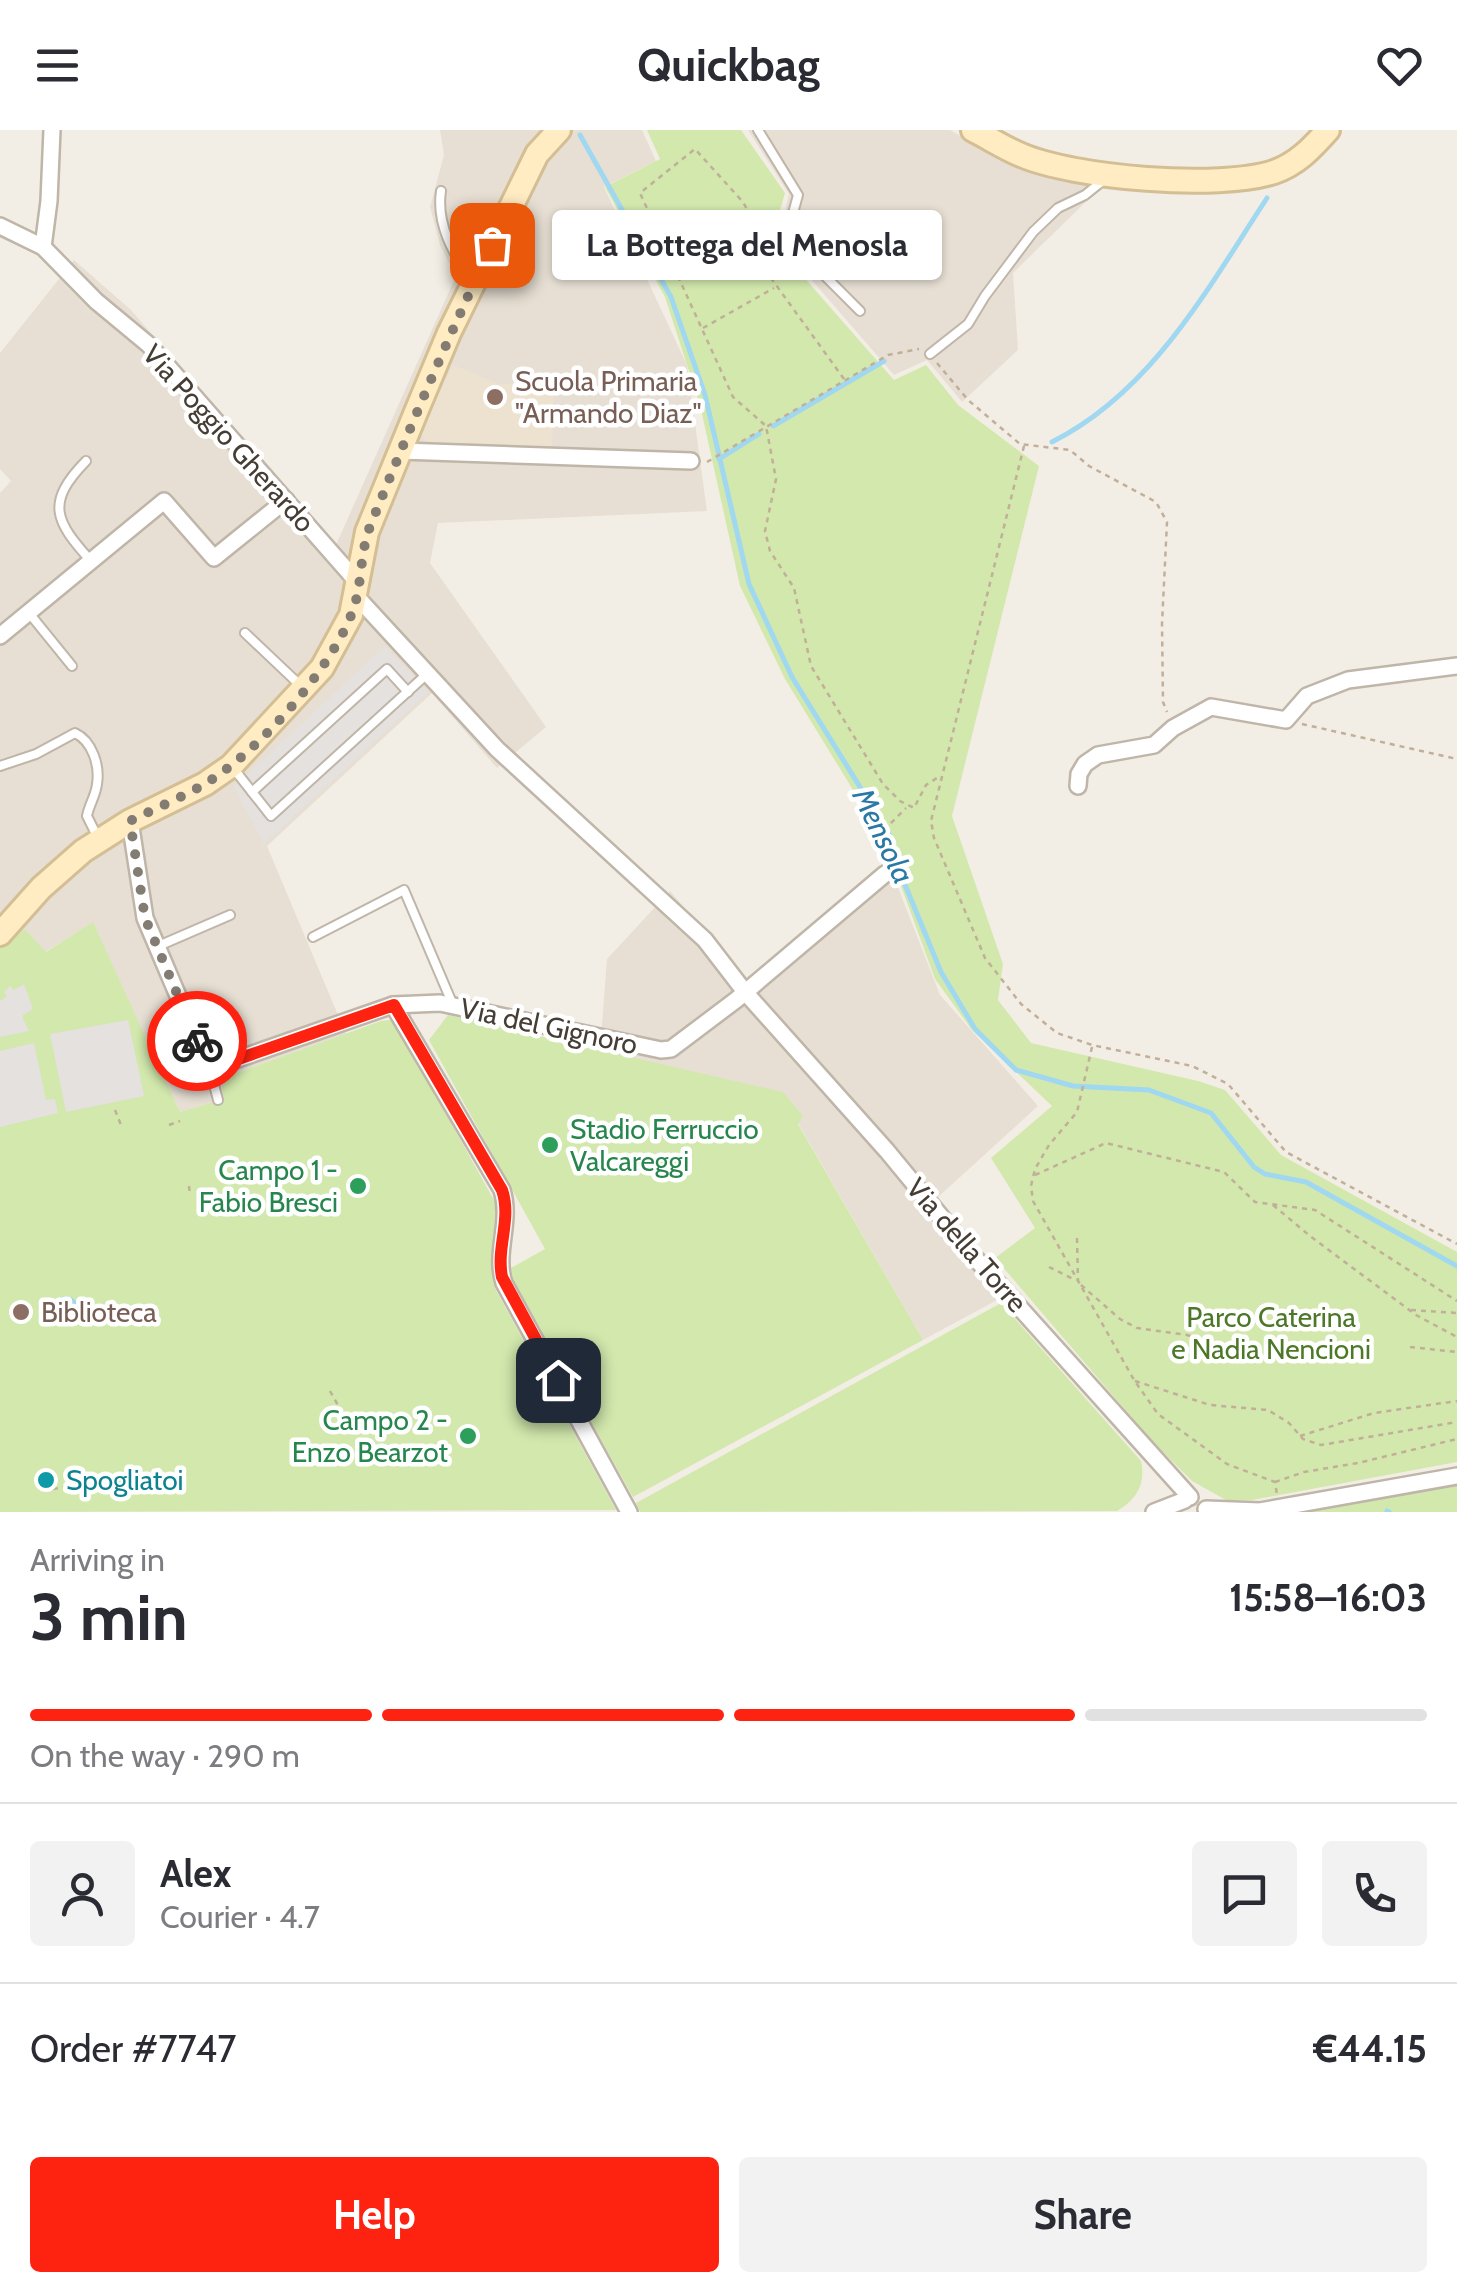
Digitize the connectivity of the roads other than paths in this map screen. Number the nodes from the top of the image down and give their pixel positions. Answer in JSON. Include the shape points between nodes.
{"nodes":[{"id":1,"x":52,"y":130,"type":"edge"},
{"id":2,"x":758,"y":130,"type":"edge"},
{"id":3,"x":973,"y":130,"type":"edge"},
{"id":4,"x":1328,"y":130,"type":"edge"},
{"id":5,"x":556,"y":131,"type":"edge"},
{"id":6,"x":1113,"y":174,"type":"junction"},
{"id":7,"x":441,"y":191,"type":"dead end"},
{"id":8,"x":0,"y":226,"type":"edge"},
{"id":9,"x":43,"y":247,"type":"junction"},
{"id":10,"x":474,"y":284,"type":"junction"},
{"id":11,"x":860,"y":311,"type":"dead end"},
{"id":12,"x":930,"y":354,"type":"road end"},
{"id":13,"x":400,"y":451,"type":"junction"},
{"id":14,"x":86,"y":461,"type":"dead end"},
{"id":15,"x":699,"y":462,"type":"road end"},
{"id":16,"x":286,"y":500,"type":"junction"},
{"id":17,"x":90,"y":561,"type":"junction"},
{"id":18,"x":358,"y":590,"type":"junction"},
{"id":19,"x":29,"y":613,"type":"junction"},
{"id":20,"x":245,"y":634,"type":"dead end"},
{"id":21,"x":0,"y":636,"type":"edge"},
{"id":22,"x":72,"y":666,"type":"dead end"},
{"id":23,"x":1457,"y":666,"type":"edge"},
{"id":24,"x":428,"y":674,"type":"junction"},
{"id":25,"x":305,"y":690,"type":"junction"},
{"id":26,"x":408,"y":692,"type":"junction"},
{"id":27,"x":0,"y":766,"type":"edge"},
{"id":28,"x":231,"y":766,"type":"junction"},
{"id":29,"x":1078,"y":786,"type":"dead end"},
{"id":30,"x":252,"y":792,"type":"junction"},
{"id":31,"x":130,"y":821,"type":"junction"},
{"id":32,"x":100,"y":840,"type":"junction"},
{"id":33,"x":886,"y":874,"type":"road end"},
{"id":34,"x":230,"y":915,"type":"dead end"},
{"id":35,"x":0,"y":934,"type":"edge"},
{"id":36,"x":314,"y":937,"type":"dead end"},
{"id":37,"x":156,"y":947,"type":"junction"},
{"id":38,"x":745,"y":992,"type":"junction"},
{"id":39,"x":394,"y":1005,"type":"junction"},
{"id":40,"x":453,"y":1005,"type":"junction"},
{"id":41,"x":209,"y":1066,"type":"junction"},
{"id":42,"x":218,"y":1100,"type":"dead end"},
{"id":43,"x":1457,"y":1476,"type":"edge"},
{"id":44,"x":1185,"y":1503,"type":"edge"},
{"id":45,"x":1206,"y":1510,"type":"edge"},
{"id":46,"x":629,"y":1512,"type":"edge"},
{"id":47,"x":1154,"y":1512,"type":"edge"}],
"edges":[{"from":1,"to":9,"type":"street"},
{"from":2,"to":11,"type":"lane","via":[[798,195],[790,242]]},
{"from":3,"to":6,"type":"street","via":[[1023,156]]},
{"from":4,"to":6,"type":"street","via":[[1299,160],[1250,177],[1216,182]]},
{"from":5,"to":10,"type":"street","via":[[537,154]]},
{"from":6,"to":12,"type":"lane","via":[[1058,208],[968,324]]},
{"from":7,"to":10,"type":"lane","via":[[441,220]]},
{"from":8,"to":9,"type":"street","name":"Via Poggio Gherardo"},
{"from":9,"to":16,"type":"street","name":"Via Poggio Gherardo","via":[[172,369]]},
{"from":10,"to":13,"type":"street"},
{"from":13,"to":15,"type":"street"},
{"from":13,"to":18,"type":"street","via":[[368,532]]},
{"from":14,"to":17,"type":"lane","via":[[68,480],[58,510],[66,533]]},
{"from":16,"to":17,"type":"street","via":[[214,558],[164,501]]},
{"from":16,"to":18,"type":"street","name":"Via Poggio Gherardo"},
{"from":17,"to":19,"type":"street"},
{"from":18,"to":24,"type":"street","name":"Via della Torre"},
{"from":18,"to":25,"type":"street","via":[[342,634]]},
{"from":19,"to":21,"type":"street"},
{"from":19,"to":22,"type":"lane"},
{"from":20,"to":25,"type":"lane"},
{"from":23,"to":29,"type":"street","via":[[1348,680],[1307,696],[1286,720],[1211,707],[1154,746],[1098,755],[1085,764]]},
{"from":24,"to":26,"type":"lane"},
{"from":24,"to":38,"type":"street","name":"Via della Torre","via":[[497,749],[684,918]]},
{"from":25,"to":28,"type":"street"},
{"from":26,"to":30,"type":"lane","via":[[387,670]]},
{"from":26,"to":30,"type":"lane","via":[[271,816]]},
{"from":27,"to":32,"type":"lane","via":[[75,733],[82,736],[96,766],[87,816]]},
{"from":28,"to":30,"type":"lane"},
{"from":28,"to":31,"type":"street"},
{"from":31,"to":32,"type":"street"},
{"from":31,"to":37,"type":"street"},
{"from":32,"to":35,"type":"street","via":[[41,888]]},
{"from":33,"to":38,"type":"street"},
{"from":34,"to":37,"type":"lane"},
{"from":36,"to":40,"type":"lane","via":[[404,890]]},
{"from":37,"to":41,"type":"street"},
{"from":38,"to":40,"type":"street","name":"Via del Gignoro","via":[[666,1050]]},
{"from":38,"to":44,"type":"street","name":"Via della Torre"},
{"from":39,"to":40,"type":"street","name":"Via del Gignoro"},
{"from":39,"to":41,"type":"street","name":"Via del Gignoro"},
{"from":39,"to":46,"type":"street","via":[[502,1190],[504,1284]]},
{"from":41,"to":42,"type":"lane"},
{"from":43,"to":45,"type":"street","via":[[1280,1508]]},
{"from":44,"to":45,"type":"street","name":"Via della Torre","via":[[1200,1497]]},
{"from":44,"to":47,"type":"street"}]}
